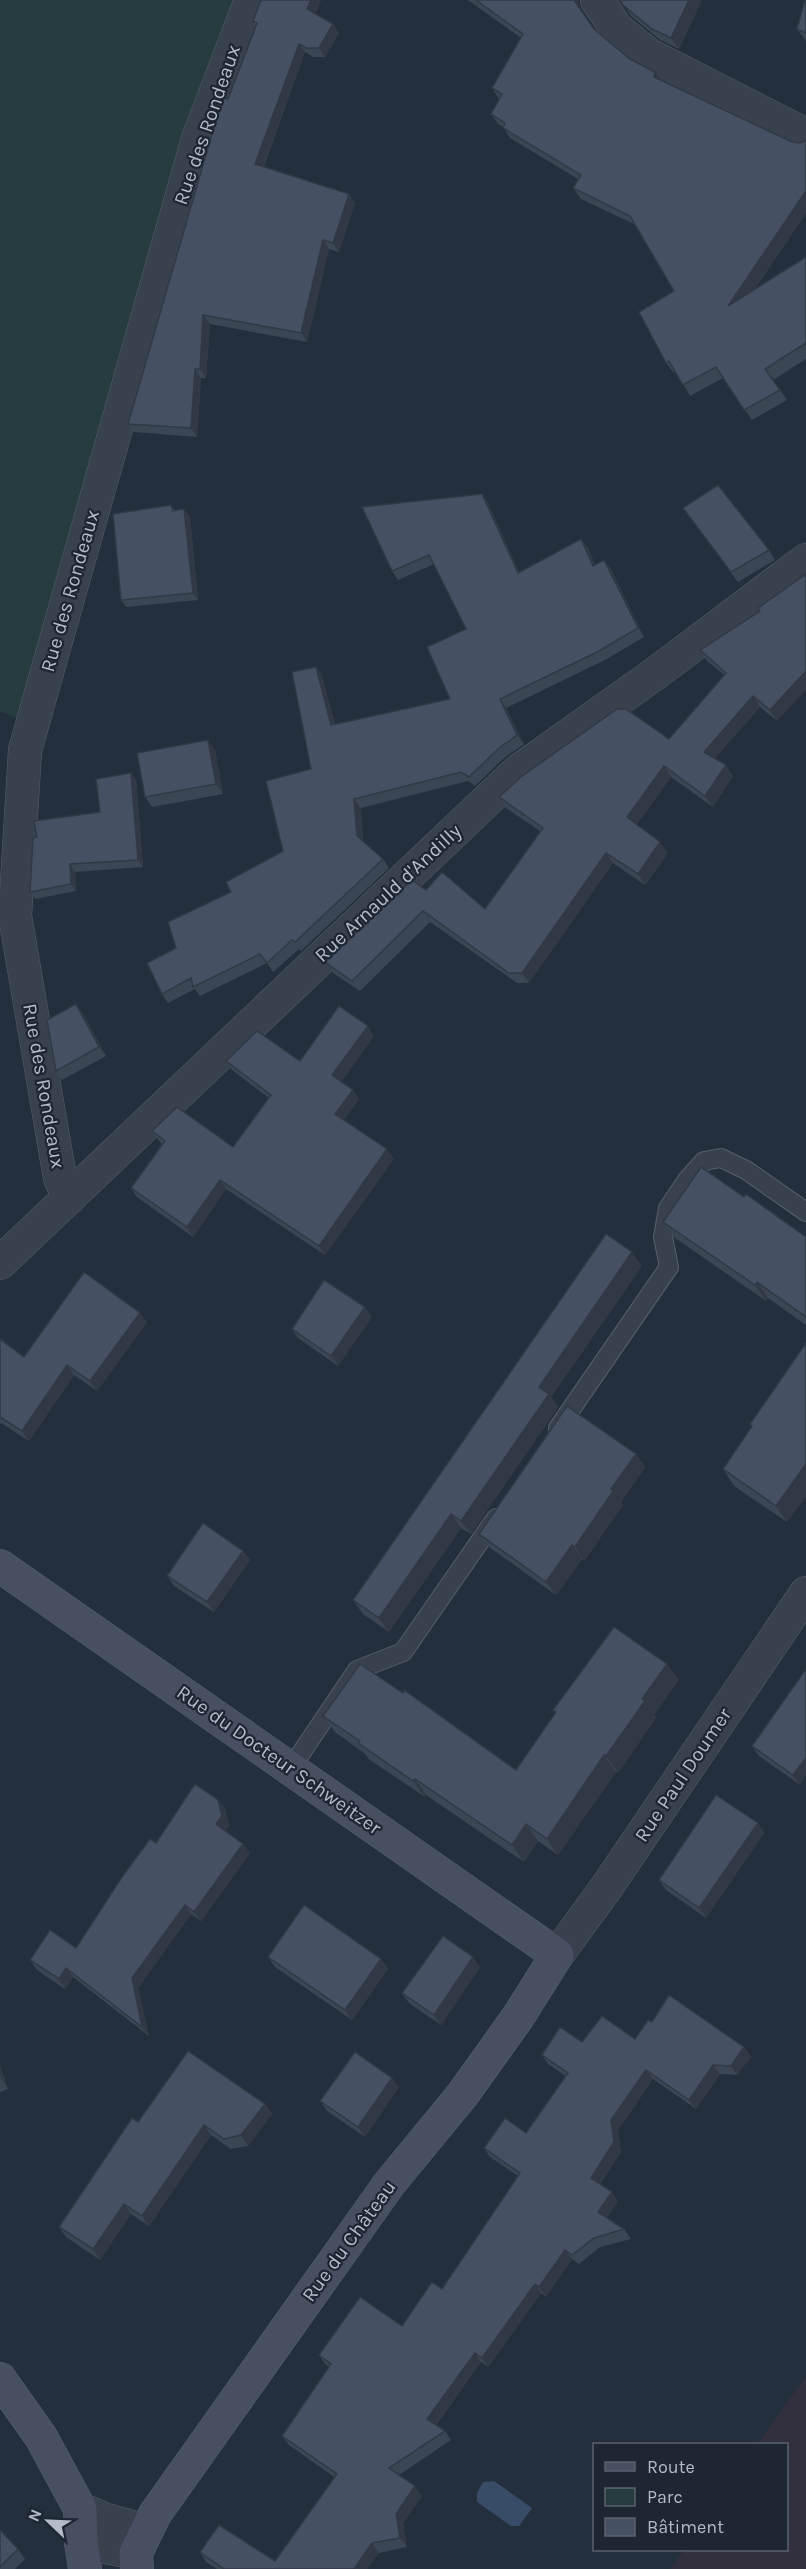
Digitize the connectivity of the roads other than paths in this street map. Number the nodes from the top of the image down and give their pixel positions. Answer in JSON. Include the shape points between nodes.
{"nodes":[{"id":1,"x":251,"y":0,"type":"edge"},
{"id":2,"x":597,"y":0,"type":"edge"},
{"id":3,"x":806,"y":135,"type":"edge"},
{"id":4,"x":806,"y":560,"type":"edge"},
{"id":5,"x":69,"y":1197,"type":"junction"},
{"id":6,"x":806,"y":1212,"type":"edge"},
{"id":7,"x":0,"y":1263,"type":"edge"},
{"id":8,"x":546,"y":1445,"type":"edge"},
{"id":9,"x":506,"y":1504,"type":"edge"},
{"id":10,"x":0,"y":1566,"type":"edge"},
{"id":11,"x":806,"y":1593,"type":"edge"},
{"id":12,"x":291,"y":1768,"type":"junction"},
{"id":13,"x":557,"y":1955,"type":"junction"},
{"id":14,"x":0,"y":2379,"type":"edge"},
{"id":15,"x":80,"y":2509,"type":"junction"},
{"id":16,"x":140,"y":2551,"type":"edge"},
{"id":17,"x":83,"y":2556,"type":"edge"}],
"edges":[{"from":1,"to":5,"type":"street","name":"Rue des Rondeaux","via":[[198,139],[25,750],[15,916],[60,1178]]},
{"from":2,"to":3,"type":"street","via":[[617,29],[650,55]]},
{"from":4,"to":5,"type":"street","name":"Rue Arnauld d'Andilly","via":[[517,771]]},
{"from":5,"to":7,"type":"street","name":"Rue Arnauld d'Andilly"},
{"from":6,"to":8,"type":"lane","via":[[746,1170],[721,1158],[704,1161],[668,1208],[663,1237],[669,1267]]},
{"from":9,"to":12,"type":"lane","via":[[403,1652],[357,1670]]},
{"from":10,"to":12,"type":"main road","name":"Rue du Docteur Schweitzer"},
{"from":11,"to":13,"type":"street","name":"Rue Paul Doumer"},
{"from":12,"to":13,"type":"main road","name":"Rue du Docteur Schweitzer"},
{"from":13,"to":16,"type":"main road","name":"Rue du Château","via":[[463,2094],[389,2184]]},
{"from":14,"to":15,"type":"main road","via":[[41,2437]]},
{"from":15,"to":16,"type":"street","via":[[106,2520]]},
{"from":15,"to":17,"type":"main road"},
{"from":16,"to":17,"type":"street"}]}
